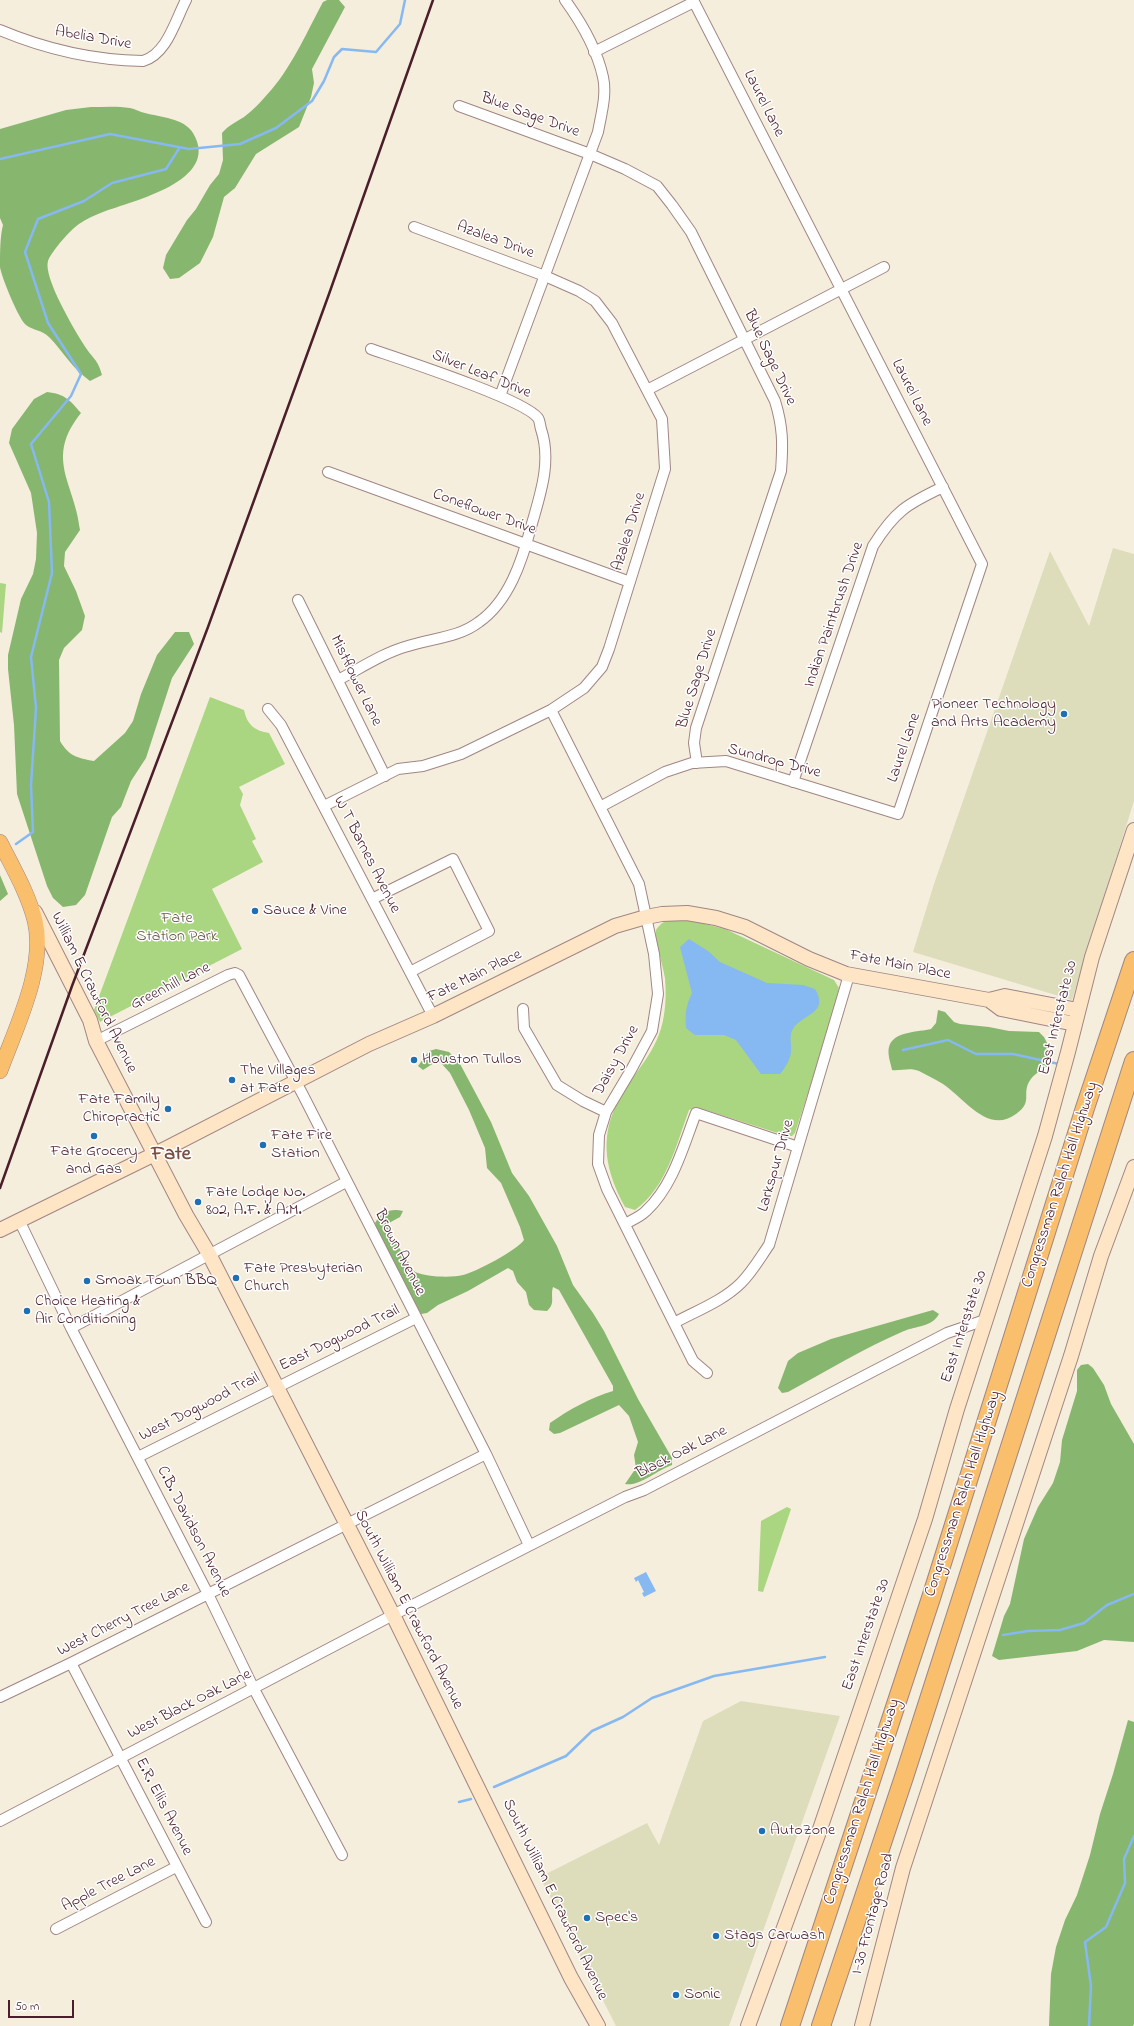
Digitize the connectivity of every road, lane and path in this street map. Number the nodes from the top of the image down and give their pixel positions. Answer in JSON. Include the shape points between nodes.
{"nodes":[{"id":1,"x":186,"y":0,"type":"edge"},
{"id":2,"x":565,"y":0,"type":"edge"},
{"id":3,"x":693,"y":1,"type":"edge"},
{"id":4,"x":0,"y":30,"type":"edge"},
{"id":5,"x":594,"y":52,"type":"junction"},
{"id":6,"x":459,"y":106,"type":"dead end"},
{"id":7,"x":590,"y":154,"type":"junction"},
{"id":8,"x":414,"y":227,"type":"dead end"},
{"id":9,"x":884,"y":267,"type":"dead end"},
{"id":10,"x":545,"y":276,"type":"junction"},
{"id":11,"x":841,"y":289,"type":"junction"},
{"id":12,"x":744,"y":339,"type":"junction"},
{"id":13,"x":371,"y":349,"type":"dead end"},
{"id":14,"x":647,"y":390,"type":"junction"},
{"id":15,"x":500,"y":396,"type":"junction"},
{"id":16,"x":328,"y":472,"type":"dead end"},
{"id":17,"x":943,"y":488,"type":"junction"},
{"id":18,"x":527,"y":545,"type":"junction"},
{"id":19,"x":630,"y":582,"type":"junction"},
{"id":20,"x":298,"y":600,"type":"dead end"},
{"id":21,"x":338,"y":680,"type":"junction"},
{"id":22,"x":268,"y":709,"type":"dead end"},
{"id":23,"x":551,"y":710,"type":"junction"},
{"id":24,"x":697,"y":763,"type":"junction"},
{"id":25,"x":385,"y":776,"type":"junction"},
{"id":26,"x":793,"y":782,"type":"junction"},
{"id":27,"x":324,"y":806,"type":"junction"},
{"id":28,"x":600,"y":807,"type":"junction"},
{"id":29,"x":898,"y":814,"type":"joint"},
{"id":30,"x":1134,"y":830,"type":"edge"},
{"id":31,"x":0,"y":842,"type":"edge"},
{"id":32,"x":25,"y":892,"type":"junction"},
{"id":33,"x":372,"y":900,"type":"junction"},
{"id":34,"x":646,"y":917,"type":"junction"},
{"id":35,"x":1134,"y":961,"type":"edge"},
{"id":36,"x":410,"y":972,"type":"junction"},
{"id":37,"x":848,"y":975,"type":"junction"},
{"id":38,"x":239,"y":976,"type":"joint"},
{"id":39,"x":989,"y":1000,"type":"junction"},
{"id":40,"x":523,"y":1009,"type":"dead end"},
{"id":41,"x":1078,"y":1010,"type":"junction"},
{"id":42,"x":434,"y":1016,"type":"junction"},
{"id":43,"x":1075,"y":1024,"type":"junction"},
{"id":44,"x":96,"y":1041,"type":"junction"},
{"id":45,"x":1134,"y":1061,"type":"edge"},
{"id":46,"x":0,"y":1071,"type":"edge"},
{"id":47,"x":295,"y":1082,"type":"junction"},
{"id":48,"x":606,"y":1112,"type":"junction"},
{"id":49,"x":798,"y":1147,"type":"junction"},
{"id":50,"x":155,"y":1154,"type":"junction"},
{"id":51,"x":1134,"y":1167,"type":"edge"},
{"id":52,"x":346,"y":1182,"type":"junction"},
{"id":53,"x":186,"y":1215,"type":"joint"},
{"id":54,"x":19,"y":1220,"type":"junction"},
{"id":55,"x":625,"y":1224,"type":"junction"},
{"id":56,"x":0,"y":1230,"type":"edge"},
{"id":57,"x":209,"y":1254,"type":"junction"},
{"id":58,"x":416,"y":1318,"type":"junction"},
{"id":59,"x":985,"y":1320,"type":"junction"},
{"id":60,"x":674,"y":1323,"type":"junction"},
{"id":61,"x":71,"y":1328,"type":"junction"},
{"id":62,"x":706,"y":1373,"type":"dead end"},
{"id":63,"x":277,"y":1386,"type":"junction"},
{"id":64,"x":486,"y":1454,"type":"junction"},
{"id":65,"x":138,"y":1457,"type":"junction"},
{"id":66,"x":346,"y":1525,"type":"junction"},
{"id":67,"x":529,"y":1545,"type":"junction"},
{"id":68,"x":208,"y":1594,"type":"junction"},
{"id":69,"x":393,"y":1615,"type":"junction"},
{"id":70,"x":71,"y":1663,"type":"junction"},
{"id":71,"x":254,"y":1689,"type":"junction"},
{"id":72,"x":0,"y":1697,"type":"edge"},
{"id":73,"x":120,"y":1757,"type":"junction"},
{"id":74,"x":0,"y":1821,"type":"edge"},
{"id":75,"x":342,"y":1855,"type":"dead end"},
{"id":76,"x":176,"y":1867,"type":"junction"},
{"id":77,"x":206,"y":1922,"type":"dead end"},
{"id":78,"x":56,"y":1929,"type":"dead end"},
{"id":79,"x":597,"y":2025,"type":"edge"},
{"id":80,"x":748,"y":2026,"type":"edge"},
{"id":81,"x":790,"y":2026,"type":"edge"},
{"id":82,"x":821,"y":2026,"type":"edge"},
{"id":83,"x":862,"y":2026,"type":"edge"}],
"edges":[{"from":1,"to":4,"type":"street","name":"Abelia Drive","via":[[163,48],[158,54],[143,61],[79,55]]},
{"from":2,"to":5,"type":"street"},
{"from":3,"to":5,"type":"street"},
{"from":3,"to":11,"type":"street","name":"Laurel Lane"},
{"from":5,"to":7,"type":"street","via":[[603,78],[603,103],[598,132]]},
{"from":6,"to":7,"type":"street","name":"Blue Sage Drive"},
{"from":7,"to":10,"type":"street"},
{"from":7,"to":12,"type":"street","name":"Blue Sage Drive","via":[[625,168],[656,186],[672,205],[691,232]]},
{"from":8,"to":10,"type":"street","name":"Azalea Drive"},
{"from":9,"to":11,"type":"street"},
{"from":10,"to":14,"type":"street","name":"Azalea Drive","via":[[595,301],[612,323]]},
{"from":10,"to":15,"type":"street"},
{"from":11,"to":12,"type":"street"},
{"from":11,"to":17,"type":"street","name":"Laurel Lane"},
{"from":12,"to":14,"type":"street"},
{"from":12,"to":24,"type":"street","name":"Blue Sage Drive","via":[[775,401],[780,418],[784,442],[781,470],[696,728],[694,743]]},
{"from":13,"to":15,"type":"street","name":"Silver Leaf Drive"},
{"from":14,"to":19,"type":"street","name":"Azalea Drive","via":[[662,419],[665,469]]},
{"from":15,"to":18,"type":"street","name":"Silver Leaf Drive","via":[[532,412],[539,419],[544,436],[544,481]]},
{"from":16,"to":18,"type":"street","name":"Coneflower Drive"},
{"from":17,"to":26,"type":"street","name":"Indian Paintbrush Drive","via":[[905,507],[887,523],[873,546]]},
{"from":17,"to":29,"type":"street","name":"Laurel Lane","via":[[982,564]]},
{"from":18,"to":19,"type":"street","name":"Coneflower Drive"},
{"from":18,"to":21,"type":"street","name":"Silver Leaf Drive","via":[[511,584],[496,609],[479,623],[458,634],[408,646],[383,656]]},
{"from":19,"to":23,"type":"street","name":"Azalea Drive","via":[[602,667],[584,688]]},
{"from":20,"to":21,"type":"street","name":"Mistflower Lane"},
{"from":21,"to":25,"type":"street","name":"Mistflower Lane"},
{"from":22,"to":27,"type":"street","name":"W T Barnes Avenue","via":[[282,725]]},
{"from":23,"to":25,"type":"street","name":"Azalea Drive","via":[[461,754],[423,766],[398,769]]},
{"from":23,"to":28,"type":"street","name":"Daisy Drive"},
{"from":24,"to":26,"type":"street","name":"Sundrop Drive","via":[[726,761]]},
{"from":24,"to":28,"type":"street","name":"Sundrop Drive","via":[[665,772]]},
{"from":25,"to":27,"type":"street","name":"Azalea Drive"},
{"from":26,"to":29,"type":"street","name":"Sundrop Drive"},
{"from":27,"to":33,"type":"street","name":"W T Barnes Avenue"},
{"from":28,"to":34,"type":"street","name":"Daisy Drive","via":[[639,884]]},
{"from":30,"to":41,"type":"main road","name":"East Interstate 30","via":[[1092,957]]},
{"from":31,"to":32,"type":"main road"},
{"from":32,"to":44,"type":"main road","name":"William E Crawford Avenue","via":[[90,1020]]},
{"from":32,"to":46,"type":"main road","via":[[35,920],[37,950],[26,1000]]},
{"from":33,"to":36,"type":"street","name":"W T Barnes Avenue"},
{"from":33,"to":36,"type":"street","via":[[453,859],[489,931]]},
{"from":34,"to":37,"type":"main road","name":"Fate Main Place","via":[[687,913],[716,918],[745,927]]},
{"from":34,"to":42,"type":"main road","name":"Fate Main Place","via":[[615,926]]},
{"from":34,"to":48,"type":"street","name":"Daisy Drive","via":[[654,954],[658,994],[652,1031]]},
{"from":35,"to":81,"type":"highway","name":"Congressman Ralph Hall Highway","via":[[931,1598]]},
{"from":36,"to":42,"type":"street","name":"W T Barnes Avenue"},
{"from":37,"to":39,"type":"main road","name":"Fate Main Place"},
{"from":37,"to":49,"type":"street","name":"Larkspur Drive"},
{"from":38,"to":44,"type":"street","name":"Greenhill Lane","via":[[228,975]]},
{"from":38,"to":47,"type":"street","name":"Brown Avenue"},
{"from":39,"to":41,"type":"main road","name":"Fate Main Place","via":[[1005,996]]},
{"from":39,"to":43,"type":"main road","name":"Fate Main Place","via":[[1000,1009]]},
{"from":40,"to":48,"type":"street","via":[[524,1028],[557,1085]]},
{"from":41,"to":43,"type":"main road","name":"East Interstate 30"},
{"from":42,"to":47,"type":"main road","name":"Fate Main Place","via":[[369,1044]]},
{"from":43,"to":59,"type":"main road","name":"East Interstate 30","via":[[1044,1136]]},
{"from":44,"to":50,"type":"main road","name":"William E Crawford Avenue"},
{"from":45,"to":82,"type":"highway","name":"Congressman Ralph Hall Highway","via":[[904,1777]]},
{"from":47,"to":50,"type":"main road","name":"Fate Main Place"},
{"from":47,"to":52,"type":"street","name":"Brown Avenue"},
{"from":48,"to":55,"type":"street","name":"Daisy Drive","via":[[599,1135],[598,1164],[607,1189]]},
{"from":49,"to":55,"type":"street","via":[[696,1113],[669,1182],[645,1213]]},
{"from":49,"to":60,"type":"street","name":"Larkspur Drive","via":[[776,1226],[769,1245],[757,1264],[740,1284],[717,1301]]},
{"from":50,"to":53,"type":"main road","name":"William E Crawford Avenue"},
{"from":50,"to":54,"type":"main road","name":"Fate Main Place"},
{"from":51,"to":83,"type":"main road","name":"I-30 Frontage Road","via":[[1100,1256],[1071,1356],[903,1868]]},
{"from":52,"to":57,"type":"street"},
{"from":52,"to":58,"type":"street","name":"Brown Avenue"},
{"from":53,"to":57,"type":"main road","name":"South William E Crawford Avenue"},
{"from":54,"to":56,"type":"main road","name":"Fate Main Place"},
{"from":54,"to":61,"type":"street","name":"C.B. Davidson Avenue"},
{"from":55,"to":60,"type":"street","name":"Daisy Drive"},
{"from":57,"to":61,"type":"street"},
{"from":57,"to":63,"type":"main road","name":"South William E Crawford Avenue"},
{"from":58,"to":63,"type":"street","name":"East Dogwood Trail"},
{"from":58,"to":64,"type":"street","name":"Brown Avenue"},
{"from":59,"to":67,"type":"street","name":"Black Oak Lane","via":[[947,1333],[644,1490]]},
{"from":59,"to":80,"type":"main road","name":"East Interstate 30","via":[[924,1519],[819,1832]]},
{"from":60,"to":62,"type":"street","name":"Daisy Drive","via":[[693,1361]]},
{"from":61,"to":65,"type":"street","name":"C.B. Davidson Avenue"},
{"from":63,"to":65,"type":"street","name":"West Dogwood Trail"},
{"from":63,"to":66,"type":"main road","name":"South William E Crawford Avenue"},
{"from":64,"to":66,"type":"street","name":"West Cherry Tree Lane"},
{"from":64,"to":67,"type":"street","name":"Brown Avenue"},
{"from":65,"to":68,"type":"street","name":"C.B. Davidson Avenue"},
{"from":66,"to":68,"type":"street","name":"West Cherry Tree Lane"},
{"from":66,"to":69,"type":"main road","name":"South William E Crawford Avenue"},
{"from":67,"to":69,"type":"street","name":"Black Oak Lane"},
{"from":68,"to":70,"type":"street","name":"West Cherry Tree Lane"},
{"from":68,"to":71,"type":"street","name":"C.B. Davidson Avenue"},
{"from":69,"to":71,"type":"street","name":"West Black Oak Lane"},
{"from":69,"to":79,"type":"main road","name":"South William E Crawford Avenue"},
{"from":70,"to":72,"type":"street","name":"West Cherry Tree Lane"},
{"from":70,"to":73,"type":"street","name":"E.R. Ellis Avenue"},
{"from":71,"to":73,"type":"street","name":"West Black Oak Lane"},
{"from":71,"to":75,"type":"street","name":"C.B. Davidson Avenue"},
{"from":73,"to":74,"type":"street","name":"West Black Oak Lane"},
{"from":73,"to":76,"type":"street","name":"E.R. Ellis Avenue"},
{"from":76,"to":77,"type":"street","name":"E.R. Ellis Avenue"},
{"from":76,"to":78,"type":"street","name":"Apple Tree Lane"}]}
